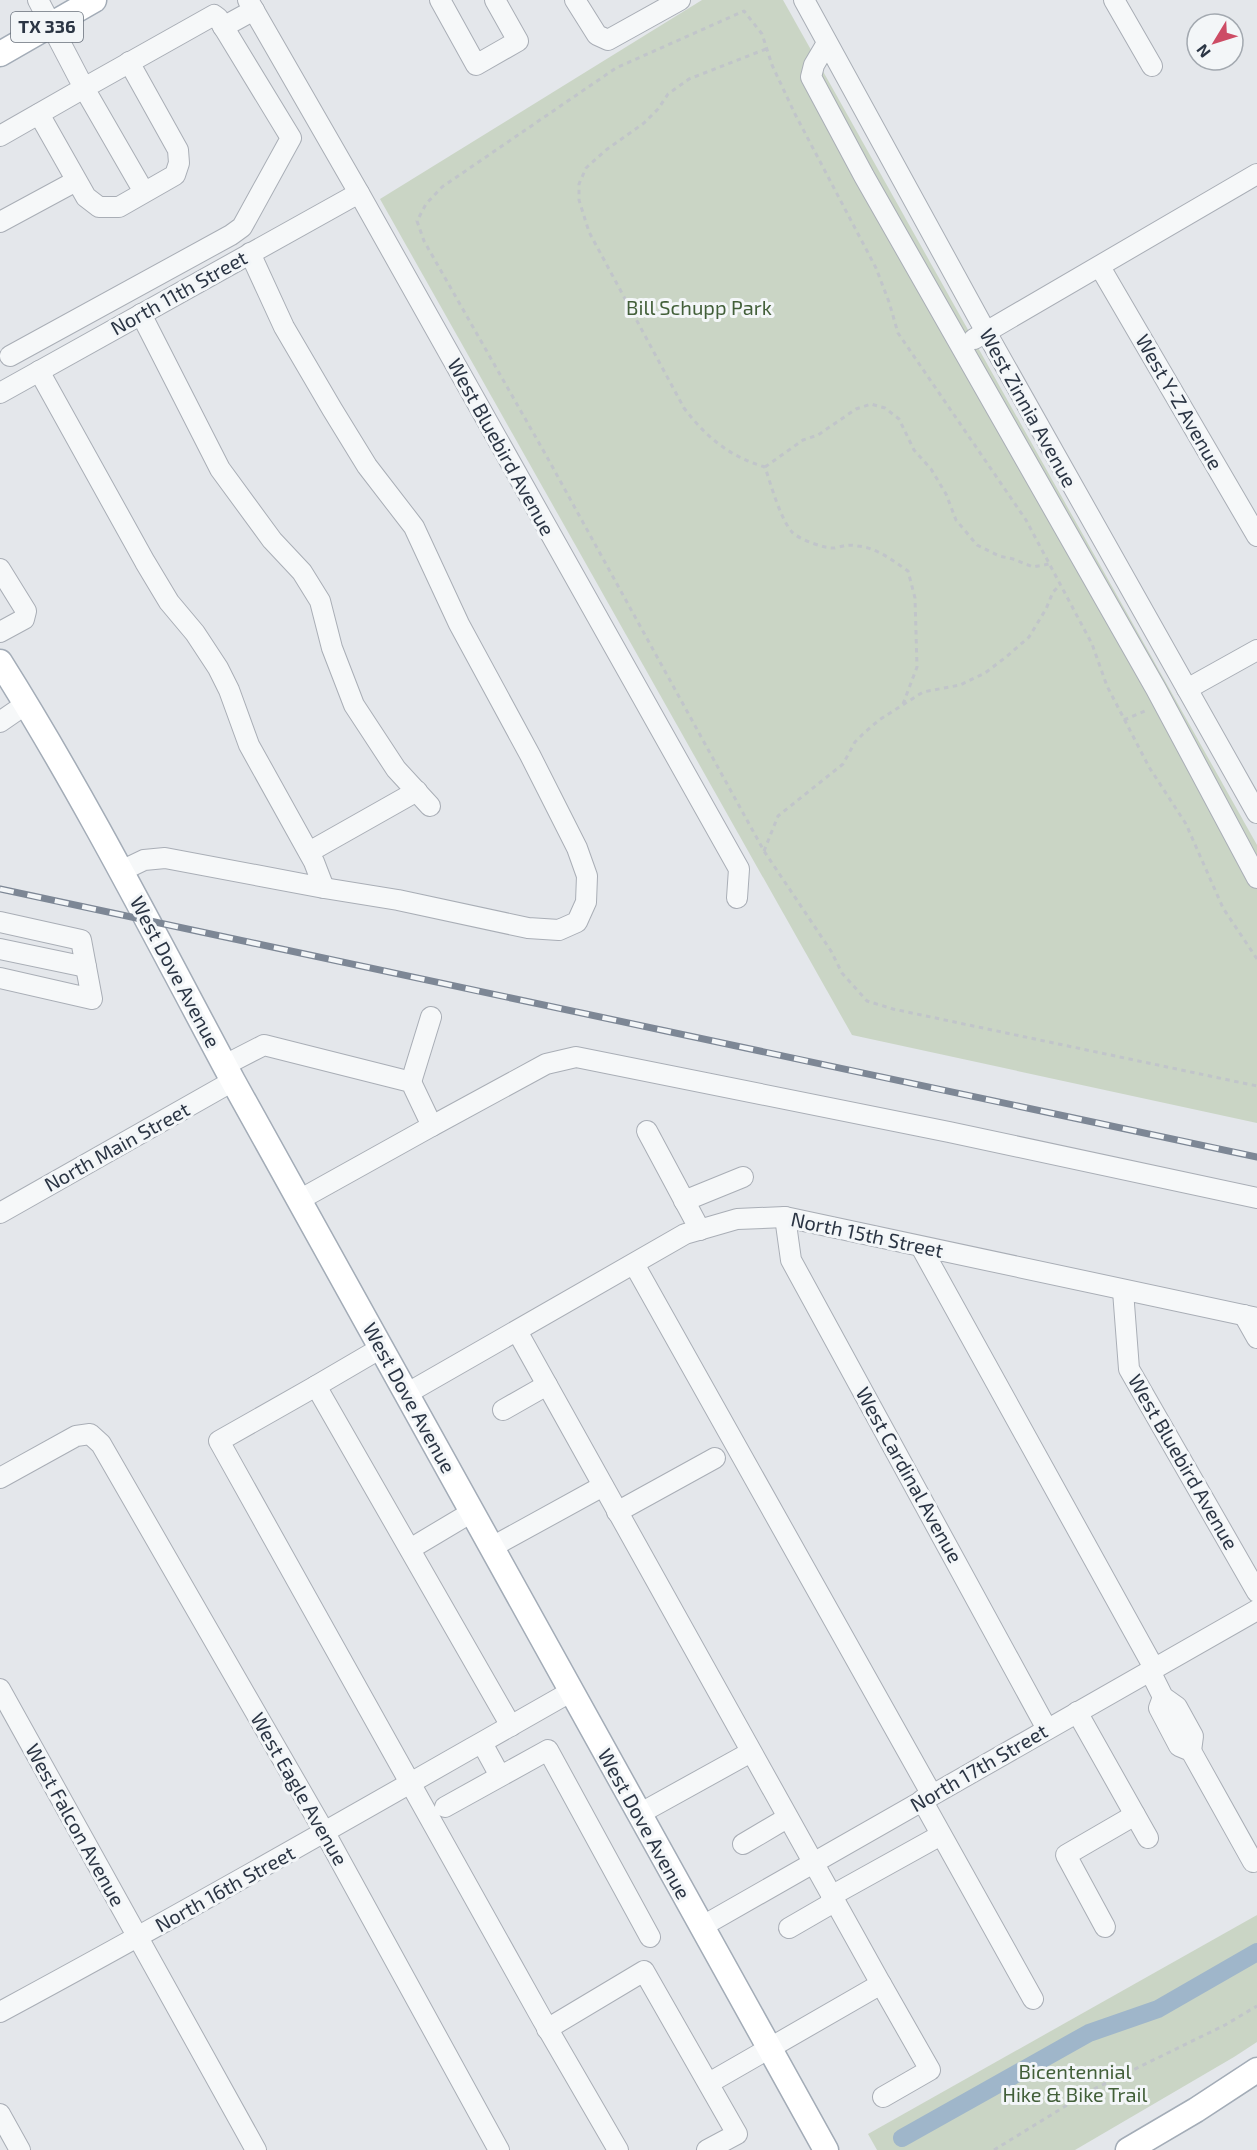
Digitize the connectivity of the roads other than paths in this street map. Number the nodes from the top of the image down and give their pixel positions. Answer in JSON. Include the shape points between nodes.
{"nodes":[{"id":1,"x":38,"y":0,"type":"edge"},
{"id":2,"x":94,"y":0,"type":"edge"},
{"id":3,"x":440,"y":0,"type":"edge"},
{"id":4,"x":495,"y":0,"type":"edge"},
{"id":5,"x":575,"y":0,"type":"edge"},
{"id":6,"x":680,"y":0,"type":"edge"},
{"id":7,"x":804,"y":0,"type":"edge"},
{"id":8,"x":1114,"y":0,"type":"edge"},
{"id":9,"x":251,"y":5,"type":"edge"},
{"id":10,"x":51,"y":24,"type":"junction"},
{"id":11,"x":223,"y":27,"type":"junction"},
{"id":12,"x":827,"y":43,"type":"junction"},
{"id":13,"x":0,"y":54,"type":"edge"},
{"id":14,"x":129,"y":62,"type":"junction"},
{"id":15,"x":1152,"y":66,"type":"dead end"},
{"id":16,"x":84,"y":88,"type":"junction"},
{"id":17,"x":39,"y":114,"type":"junction"},
{"id":18,"x":318,"y":122,"type":"junction"},
{"id":19,"x":0,"y":136,"type":"edge"},
{"id":20,"x":291,"y":138,"type":"junction"},
{"id":21,"x":1257,"y":174,"type":"edge"},
{"id":22,"x":76,"y":181,"type":"junction"},
{"id":23,"x":144,"y":192,"type":"junction"},
{"id":24,"x":359,"y":193,"type":"junction"},
{"id":25,"x":0,"y":222,"type":"edge"},
{"id":26,"x":250,"y":253,"type":"junction"},
{"id":27,"x":1100,"y":267,"type":"junction"},
{"id":28,"x":141,"y":314,"type":"junction"},
{"id":29,"x":986,"y":332,"type":"junction"},
{"id":30,"x":5,"y":347,"type":"edge"},
{"id":31,"x":961,"y":347,"type":"junction"},
{"id":32,"x":14,"y":382,"type":"edge"},
{"id":33,"x":1257,"y":536,"type":"edge"},
{"id":34,"x":0,"y":569,"type":"edge"},
{"id":35,"x":0,"y":632,"type":"edge"},
{"id":36,"x":1257,"y":650,"type":"edge"},
{"id":37,"x":0,"y":662,"type":"edge"},
{"id":38,"x":1186,"y":689,"type":"junction"},
{"id":39,"x":26,"y":704,"type":"junction"},
{"id":40,"x":0,"y":722,"type":"edge"},
{"id":41,"x":417,"y":791,"type":"junction"},
{"id":42,"x":430,"y":806,"type":"dead end"},
{"id":43,"x":1257,"y":813,"type":"edge"},
{"id":44,"x":309,"y":852,"type":"junction"},
{"id":45,"x":121,"y":871,"type":"junction"},
{"id":46,"x":1257,"y":878,"type":"edge"},
{"id":47,"x":324,"y":888,"type":"junction"},
{"id":48,"x":737,"y":898,"type":"dead end"},
{"id":49,"x":0,"y":922,"type":"edge"},
{"id":50,"x":0,"y":949,"type":"edge"},
{"id":51,"x":86,"y":967,"type":"junction"},
{"id":52,"x":0,"y":978,"type":"edge"},
{"id":53,"x":431,"y":1017,"type":"dead end"},
{"id":54,"x":229,"y":1073,"type":"junction"},
{"id":55,"x":411,"y":1082,"type":"junction"},
{"id":56,"x":432,"y":1126,"type":"junction"},
{"id":57,"x":647,"y":1131,"type":"dead end"},
{"id":58,"x":743,"y":1177,"type":"dead end"},
{"id":59,"x":1257,"y":1198,"type":"edge"},
{"id":60,"x":299,"y":1200,"type":"junction"},
{"id":61,"x":684,"y":1201,"type":"junction"},
{"id":62,"x":0,"y":1213,"type":"edge"},
{"id":63,"x":785,"y":1217,"type":"junction"},
{"id":64,"x":700,"y":1230,"type":"junction"},
{"id":65,"x":921,"y":1247,"type":"junction"},
{"id":66,"x":634,"y":1264,"type":"junction"},
{"id":67,"x":1123,"y":1291,"type":"junction"},
{"id":68,"x":1251,"y":1317,"type":"edge"},
{"id":69,"x":517,"y":1331,"type":"junction"},
{"id":70,"x":1257,"y":1338,"type":"edge"},
{"id":71,"x":381,"y":1348,"type":"junction"},
{"id":72,"x":547,"y":1385,"type":"junction"},
{"id":73,"x":316,"y":1386,"type":"junction"},
{"id":74,"x":406,"y":1394,"type":"junction"},
{"id":75,"x":503,"y":1410,"type":"dead end"},
{"id":76,"x":715,"y":1458,"type":"dead end"},
{"id":77,"x":0,"y":1478,"type":"edge"},
{"id":78,"x":603,"y":1486,"type":"junction"},
{"id":79,"x":472,"y":1512,"type":"junction"},
{"id":80,"x":618,"y":1512,"type":"junction"},
{"id":81,"x":492,"y":1547,"type":"junction"},
{"id":82,"x":410,"y":1549,"type":"junction"},
{"id":83,"x":1257,"y":1592,"type":"edge"},
{"id":84,"x":1257,"y":1610,"type":"edge"},
{"id":85,"x":1152,"y":1669,"type":"junction"},
{"id":86,"x":0,"y":1689,"type":"edge"},
{"id":87,"x":572,"y":1691,"type":"junction"},
{"id":88,"x":1077,"y":1712,"type":"junction"},
{"id":89,"x":511,"y":1726,"type":"junction"},
{"id":90,"x":1047,"y":1729,"type":"junction"},
{"id":91,"x":482,"y":1743,"type":"junction"},
{"id":92,"x":751,"y":1752,"type":"junction"},
{"id":93,"x":500,"y":1776,"type":"junction"},
{"id":94,"x":411,"y":1783,"type":"junction"},
{"id":95,"x":927,"y":1798,"type":"junction"},
{"id":96,"x":445,"y":1807,"type":"dead end"},
{"id":97,"x":639,"y":1814,"type":"junction"},
{"id":98,"x":1135,"y":1815,"type":"junction"},
{"id":99,"x":787,"y":1818,"type":"junction"},
{"id":100,"x":325,"y":1833,"type":"junction"},
{"id":101,"x":941,"y":1835,"type":"junction"},
{"id":102,"x":1148,"y":1838,"type":"dead end"},
{"id":103,"x":743,"y":1844,"type":"dead end"},
{"id":104,"x":1257,"y":1860,"type":"edge"},
{"id":105,"x":813,"y":1863,"type":"junction"},
{"id":106,"x":833,"y":1899,"type":"junction"},
{"id":107,"x":701,"y":1927,"type":"junction"},
{"id":108,"x":1105,"y":1927,"type":"dead end"},
{"id":109,"x":789,"y":1928,"type":"dead end"},
{"id":110,"x":650,"y":1937,"type":"dead end"},
{"id":111,"x":138,"y":1938,"type":"junction"},
{"id":112,"x":881,"y":1984,"type":"junction"},
{"id":113,"x":1034,"y":1999,"type":"dead end"},
{"id":114,"x":0,"y":2012,"type":"edge"},
{"id":115,"x":548,"y":2029,"type":"junction"},
{"id":116,"x":769,"y":2048,"type":"junction"},
{"id":117,"x":1257,"y":2070,"type":"edge"},
{"id":118,"x":709,"y":2083,"type":"junction"},
{"id":119,"x":883,"y":2097,"type":"dead end"},
{"id":120,"x":0,"y":2114,"type":"edge"},
{"id":121,"x":1178,"y":2121,"type":"junction"},
{"id":122,"x":821,"y":2143,"type":"edge"},
{"id":123,"x":20,"y":2150,"type":"edge"},
{"id":124,"x":256,"y":2150,"type":"edge"},
{"id":125,"x":499,"y":2150,"type":"edge"},
{"id":126,"x":618,"y":2150,"type":"edge"},
{"id":127,"x":707,"y":2150,"type":"edge"},
{"id":128,"x":1128,"y":2150,"type":"edge"},
{"id":129,"x":1160,"y":2150,"type":"edge"}],
"edges":[{"from":1,"to":10,"type":"street"},
{"from":2,"to":10,"type":"main road","number":"TX 336"},
{"from":3,"to":4,"type":"street","via":[[476,65],[518,41]]},
{"from":5,"to":6,"type":"street","via":[[597,35],[608,40]]},
{"from":7,"to":12,"type":"street","name":"West Zinnia Avenue"},
{"from":8,"to":15,"type":"street"},
{"from":9,"to":11,"type":"street"},
{"from":9,"to":18,"type":"street","name":"West Bluebird Avenue"},
{"from":10,"to":13,"type":"main road","number":"TX 336"},
{"from":10,"to":16,"type":"street"},
{"from":11,"to":14,"type":"street","via":[[218,18],[210,16]]},
{"from":11,"to":20,"type":"street"},
{"from":12,"to":29,"type":"street","name":"West Zinnia Avenue"},
{"from":12,"to":31,"type":"street","via":[[811,77]]},
{"from":14,"to":16,"type":"street"},
{"from":14,"to":23,"type":"street","via":[[178,150],[175,175]]},
{"from":16,"to":17,"type":"street"},
{"from":16,"to":23,"type":"street"},
{"from":17,"to":19,"type":"street"},
{"from":17,"to":22,"type":"street"},
{"from":18,"to":20,"type":"street"},
{"from":18,"to":24,"type":"street","name":"West Bluebird Avenue"},
{"from":20,"to":30,"type":"street","via":[[242,227],[231,236]]},
{"from":21,"to":27,"type":"street"},
{"from":22,"to":23,"type":"street","via":[[86,197],[99,207],[120,207]]},
{"from":22,"to":25,"type":"street"},
{"from":24,"to":26,"type":"street","name":"North 11th Street"},
{"from":24,"to":48,"type":"street","name":"West Bluebird Avenue","via":[[739,869]]},
{"from":26,"to":28,"type":"street","name":"North 11th Street"},
{"from":26,"to":47,"type":"street","via":[[284,327],[332,409],[367,466],[414,527],[459,624],[572,838],[587,876],[586,902],[577,922],[559,930],[528,928]]},
{"from":27,"to":29,"type":"street"},
{"from":27,"to":33,"type":"street","name":"West Y-Z Avenue"},
{"from":28,"to":32,"type":"street","name":"North 11th Street"},
{"from":28,"to":41,"type":"street","via":[[220,470],[272,540],[302,572],[320,602],[332,648],[354,705],[396,769]]},
{"from":29,"to":31,"type":"street"},
{"from":29,"to":38,"type":"street","name":"West Zinnia Avenue"},
{"from":30,"to":32,"type":"street"},
{"from":31,"to":46,"type":"street","via":[[1163,703]]},
{"from":32,"to":44,"type":"street","via":[[218,668],[249,745]]},
{"from":34,"to":35,"type":"street","via":[[26,611],[24,620]]},
{"from":36,"to":38,"type":"street"},
{"from":37,"to":39,"type":"main road","name":"West Dove Avenue"},
{"from":38,"to":43,"type":"street","name":"West Zinnia Avenue"},
{"from":39,"to":40,"type":"street"},
{"from":39,"to":45,"type":"main road","name":"West Dove Avenue"},
{"from":41,"to":42,"type":"street"},
{"from":41,"to":44,"type":"street"},
{"from":44,"to":47,"type":"street"},
{"from":45,"to":47,"type":"street","via":[[144,860],[165,858]]},
{"from":45,"to":54,"type":"main road","name":"West Dove Avenue"},
{"from":49,"to":51,"type":"street","via":[[81,940]]},
{"from":50,"to":51,"type":"street"},
{"from":51,"to":52,"type":"street","via":[[92,999]]},
{"from":53,"to":55,"type":"street"},
{"from":54,"to":55,"type":"street","name":"North Main Street","via":[[264,1046]]},
{"from":54,"to":60,"type":"main road","name":"West Dove Avenue"},
{"from":54,"to":62,"type":"street","name":"North Main Street"},
{"from":55,"to":56,"type":"street"},
{"from":56,"to":59,"type":"street","via":[[546,1064],[576,1057]]},
{"from":56,"to":60,"type":"street"},
{"from":57,"to":61,"type":"street"},
{"from":58,"to":61,"type":"street"},
{"from":60,"to":71,"type":"main road","name":"West Dove Avenue"},
{"from":61,"to":64,"type":"street"},
{"from":63,"to":64,"type":"street","name":"North 15th Street","via":[[737,1219]]},
{"from":63,"to":65,"type":"street","name":"North 15th Street"},
{"from":63,"to":90,"type":"street","name":"West Cardinal Avenue","via":[[791,1260]]},
{"from":64,"to":66,"type":"street","name":"North 15th Street","via":[[685,1234]]},
{"from":65,"to":67,"type":"street","name":"North 15th Street"},
{"from":65,"to":85,"type":"street"},
{"from":66,"to":69,"type":"street","name":"North 15th Street"},
{"from":66,"to":95,"type":"street"},
{"from":67,"to":68,"type":"street","name":"North 15th Street"},
{"from":67,"to":83,"type":"street","name":"West Bluebird Avenue","via":[[1129,1369]]},
{"from":68,"to":70,"type":"street"},
{"from":69,"to":72,"type":"street"},
{"from":69,"to":74,"type":"street","name":"North 15th Street"},
{"from":71,"to":73,"type":"street"},
{"from":71,"to":74,"type":"main road","name":"West Dove Avenue"},
{"from":72,"to":75,"type":"street"},
{"from":72,"to":78,"type":"street"},
{"from":73,"to":82,"type":"street"},
{"from":73,"to":94,"type":"street","via":[[219,1441]]},
{"from":74,"to":79,"type":"main road","name":"West Dove Avenue"},
{"from":76,"to":80,"type":"street"},
{"from":77,"to":100,"type":"street","name":"West Eagle Avenue","via":[[76,1436],[90,1434],[96,1438]]},
{"from":78,"to":80,"type":"street"},
{"from":78,"to":81,"type":"street"},
{"from":79,"to":81,"type":"main road","name":"West Dove Avenue"},
{"from":79,"to":82,"type":"street"},
{"from":80,"to":92,"type":"street"},
{"from":81,"to":87,"type":"main road","name":"West Dove Avenue"},
{"from":82,"to":89,"type":"street"},
{"from":84,"to":85,"type":"street","name":"North 17th Street"},
{"from":85,"to":88,"type":"street","name":"North 17th Street"},
{"from":85,"to":104,"type":"street","via":[[1163,1697],[1159,1708],[1179,1746],[1191,1751],[1253,1862]]},
{"from":86,"to":111,"type":"street","name":"West Falcon Avenue"},
{"from":87,"to":89,"type":"street","name":"North 16th Street"},
{"from":87,"to":97,"type":"main road","name":"West Dove Avenue"},
{"from":88,"to":90,"type":"street","name":"North 17th Street"},
{"from":88,"to":98,"type":"street"},
{"from":89,"to":91,"type":"street","name":"North 16th Street"},
{"from":90,"to":95,"type":"street","name":"North 17th Street"},
{"from":91,"to":93,"type":"street"},
{"from":91,"to":94,"type":"street","name":"North 16th Street"},
{"from":92,"to":97,"type":"street"},
{"from":92,"to":99,"type":"street"},
{"from":93,"to":96,"type":"street"},
{"from":93,"to":110,"type":"street","via":[[548,1750]]},
{"from":94,"to":100,"type":"street","name":"North 16th Street"},
{"from":94,"to":115,"type":"street"},
{"from":95,"to":101,"type":"street"},
{"from":95,"to":105,"type":"street","name":"North 17th Street"},
{"from":97,"to":107,"type":"main road","name":"West Dove Avenue"},
{"from":98,"to":102,"type":"street"},
{"from":98,"to":108,"type":"street","via":[[1066,1855]]},
{"from":99,"to":103,"type":"street"},
{"from":99,"to":105,"type":"street"},
{"from":100,"to":111,"type":"street","name":"North 16th Street"},
{"from":100,"to":125,"type":"street","name":"West Eagle Avenue"},
{"from":101,"to":106,"type":"street"},
{"from":101,"to":113,"type":"street"},
{"from":105,"to":106,"type":"street"},
{"from":105,"to":107,"type":"street","name":"North 17th Street"},
{"from":106,"to":109,"type":"street"},
{"from":106,"to":112,"type":"street"},
{"from":107,"to":116,"type":"main road","name":"West Dove Avenue"},
{"from":111,"to":114,"type":"street","name":"North 16th Street"},
{"from":111,"to":124,"type":"street","name":"West Falcon Avenue"},
{"from":112,"to":116,"type":"street"},
{"from":112,"to":119,"type":"street","via":[[930,2070]]},
{"from":115,"to":118,"type":"street","via":[[644,1971]]},
{"from":115,"to":126,"type":"street"},
{"from":116,"to":118,"type":"street"},
{"from":116,"to":122,"type":"main road","name":"West Dove Avenue"},
{"from":117,"to":121,"type":"main road"},
{"from":118,"to":127,"type":"street","via":[[737,2134]]},
{"from":120,"to":123,"type":"street"},
{"from":121,"to":128,"type":"main road"},
{"from":121,"to":129,"type":"street","via":[[1162,2141]]}]}
